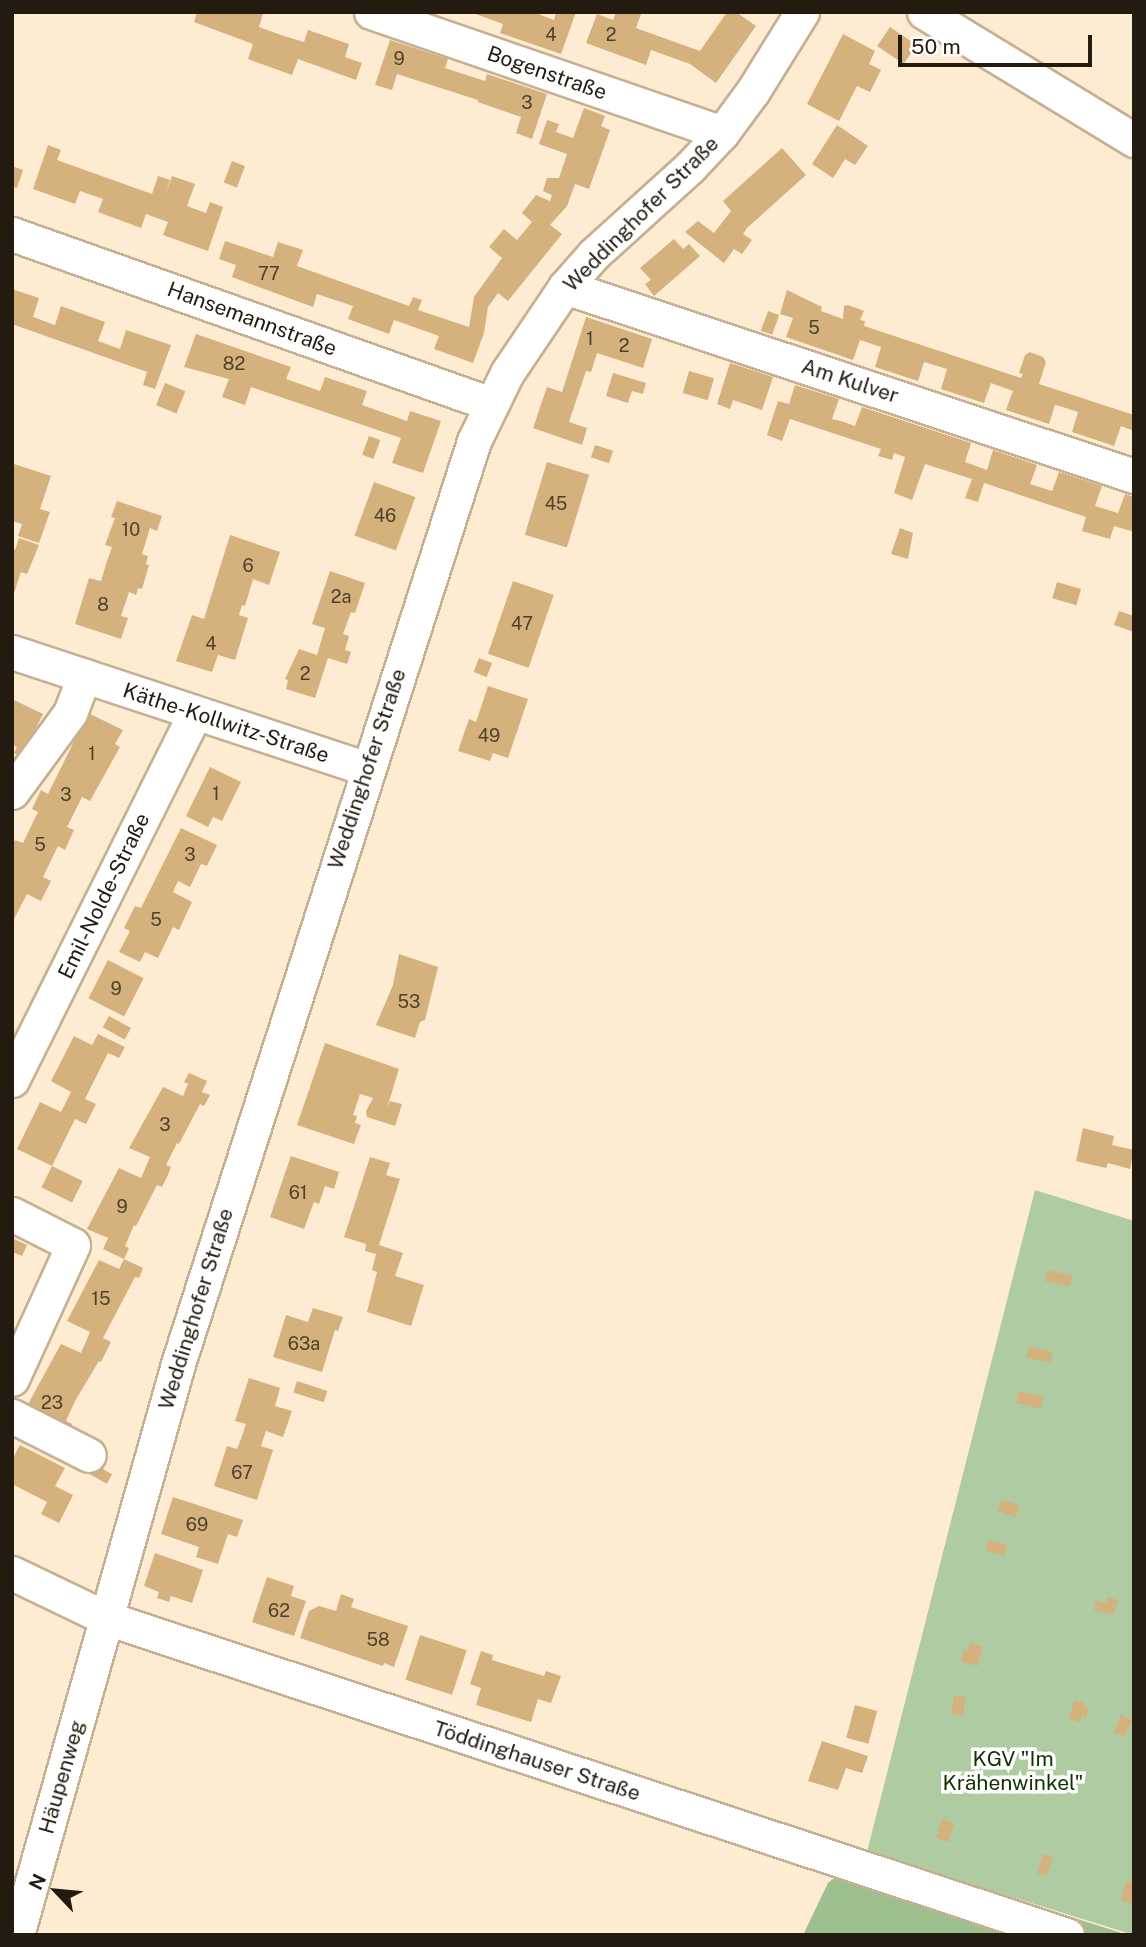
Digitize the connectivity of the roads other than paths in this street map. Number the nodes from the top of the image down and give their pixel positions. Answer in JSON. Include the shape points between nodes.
{"nodes":[{"id":1,"x":371,"y":12,"type":"edge"},
{"id":2,"x":802,"y":12,"type":"edge"},
{"id":3,"x":923,"y":12,"type":"edge"},
{"id":4,"x":722,"y":133,"type":"junction"},
{"id":5,"x":1134,"y":140,"type":"edge"},
{"id":6,"x":12,"y":234,"type":"edge"},
{"id":7,"x":565,"y":287,"type":"junction"},
{"id":8,"x":491,"y":404,"type":"junction"},
{"id":9,"x":1134,"y":475,"type":"edge"},
{"id":10,"x":12,"y":652,"type":"edge"},
{"id":11,"x":84,"y":676,"type":"junction"},
{"id":12,"x":195,"y":713,"type":"junction"},
{"id":13,"x":367,"y":769,"type":"junction"},
{"id":14,"x":12,"y":792,"type":"edge"},
{"id":15,"x":12,"y":1080,"type":"edge"},
{"id":16,"x":12,"y":1214,"type":"edge"},
{"id":17,"x":12,"y":1379,"type":"edge"},
{"id":18,"x":12,"y":1416,"type":"edge"},
{"id":19,"x":89,"y":1455,"type":"dead end"},
{"id":20,"x":12,"y":1573,"type":"edge"},
{"id":21,"x":106,"y":1618,"type":"junction"},
{"id":22,"x":17,"y":1935,"type":"edge"},
{"id":23,"x":1067,"y":1935,"type":"edge"}],
"edges":[{"from":1,"to":4,"type":"street","name":"Bogenstraße"},
{"from":2,"to":4,"type":"street","name":"Weddinghofer Straße"},
{"from":3,"to":5,"type":"street"},
{"from":4,"to":7,"type":"street","name":"Weddinghofer Straße"},
{"from":6,"to":8,"type":"street","name":"Hansemannstraße"},
{"from":7,"to":8,"type":"street","name":"Weddinghofer Straße","via":[[527,339]]},
{"from":7,"to":9,"type":"street","name":"Am Kulver"},
{"from":8,"to":13,"type":"street","name":"Weddinghofer Straße","via":[[459,481]]},
{"from":10,"to":11,"type":"street","name":"Käthe-Kollwitz-Straße"},
{"from":11,"to":12,"type":"street","name":"Käthe-Kollwitz-Straße"},
{"from":11,"to":14,"type":"street","via":[[70,713]]},
{"from":12,"to":13,"type":"street","name":"Käthe-Kollwitz-Straße"},
{"from":12,"to":15,"type":"street","name":"Emil-Nolde-Straße"},
{"from":13,"to":21,"type":"street","name":"Weddinghofer Straße","via":[[178,1364]]},
{"from":16,"to":17,"type":"street","via":[[72,1245]]},
{"from":18,"to":19,"type":"street"},
{"from":20,"to":21,"type":"street","name":"Töddinghauser Straße"},
{"from":21,"to":22,"type":"street","name":"Häupenweg"},
{"from":21,"to":23,"type":"street","name":"Töddinghauser Straße"}]}
